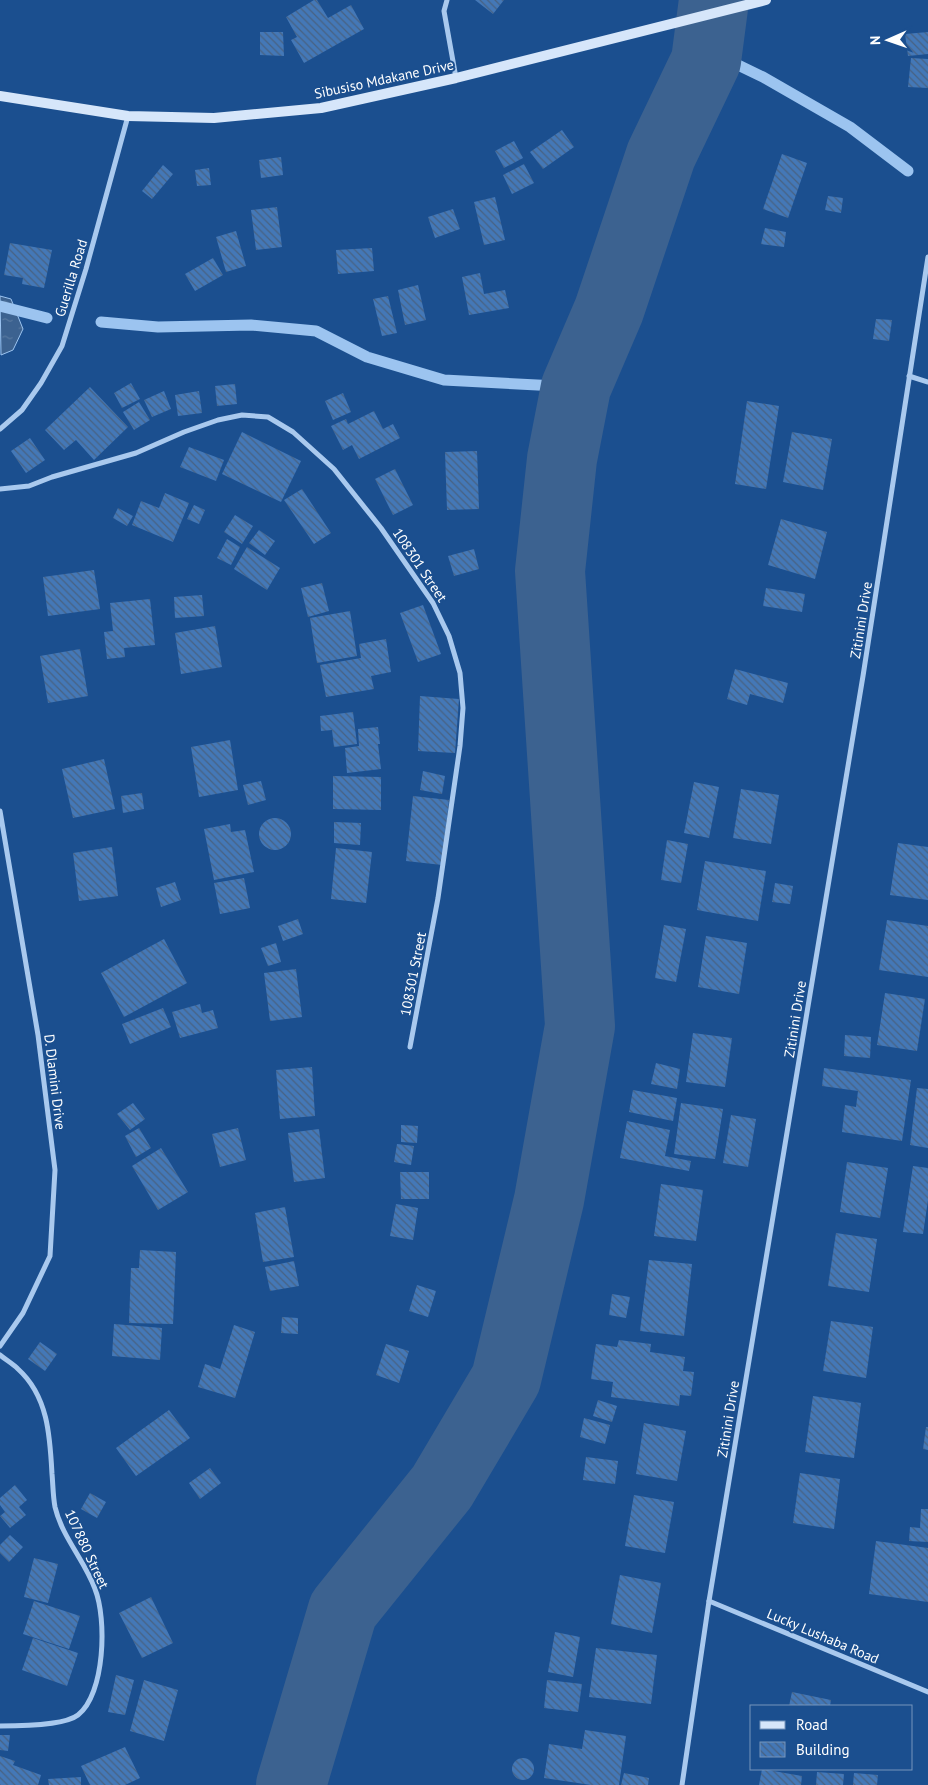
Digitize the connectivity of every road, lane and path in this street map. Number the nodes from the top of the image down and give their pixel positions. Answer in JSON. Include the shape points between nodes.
{"nodes":[{"id":1,"x":447,"y":0,"type":"edge"},
{"id":2,"x":766,"y":0,"type":"edge"},
{"id":3,"x":456,"y":78,"type":"junction"},
{"id":4,"x":0,"y":96,"type":"edge"},
{"id":5,"x":128,"y":116,"type":"junction"},
{"id":6,"x":928,"y":256,"type":"edge"},
{"id":7,"x":909,"y":376,"type":"junction"},
{"id":8,"x":928,"y":382,"type":"edge"},
{"id":9,"x":0,"y":429,"type":"edge"},
{"id":10,"x":0,"y":489,"type":"edge"},
{"id":11,"x":0,"y":811,"type":"edge"},
{"id":12,"x":410,"y":1046,"type":"dead end"},
{"id":13,"x":0,"y":1346,"type":"edge"},
{"id":14,"x":0,"y":1355,"type":"edge"},
{"id":15,"x":709,"y":1601,"type":"junction"},
{"id":16,"x":928,"y":1692,"type":"edge"},
{"id":17,"x":0,"y":1726,"type":"edge"},
{"id":18,"x":682,"y":1785,"type":"edge"}],
"edges":[{"from":1,"to":3,"type":"street","via":[[444,11]]},
{"from":2,"to":3,"type":"street","name":"Sibusiso Mdakane Drive"},
{"from":3,"to":5,"type":"street","name":"Sibusiso Mdakane Drive","via":[[321,108],[214,118]]},
{"from":4,"to":5,"type":"street","name":"Sibusiso Mdakane Drive"},
{"from":5,"to":9,"type":"street","name":"Guerilla Road","via":[[62,346],[22,410]]},
{"from":6,"to":7,"type":"street","name":"Zitinini Drive"},
{"from":7,"to":8,"type":"street"},
{"from":7,"to":15,"type":"street","name":"Zitinini Drive","via":[[863,676]]},
{"from":10,"to":12,"type":"street","name":"108301 Street","via":[[29,486],[136,453],[218,420],[242,415],[268,417],[293,432],[334,469],[381,528],[433,603],[449,636],[460,673],[463,708],[438,898]]},
{"from":11,"to":13,"type":"street","name":"D. Dlamini Drive","via":[[38,1035],[55,1170],[50,1256],[23,1313]]},
{"from":14,"to":17,"type":"street","name":"107880 Street","via":[[35,1388],[42,1405],[49,1432],[55,1507],[96,1590],[103,1630],[101,1660],[91,1699],[77,1716],[34,1726]]},
{"from":15,"to":16,"type":"street","name":"Lucky Lushaba Road"},
{"from":15,"to":18,"type":"street","name":"Zitinini Drive"}]}
